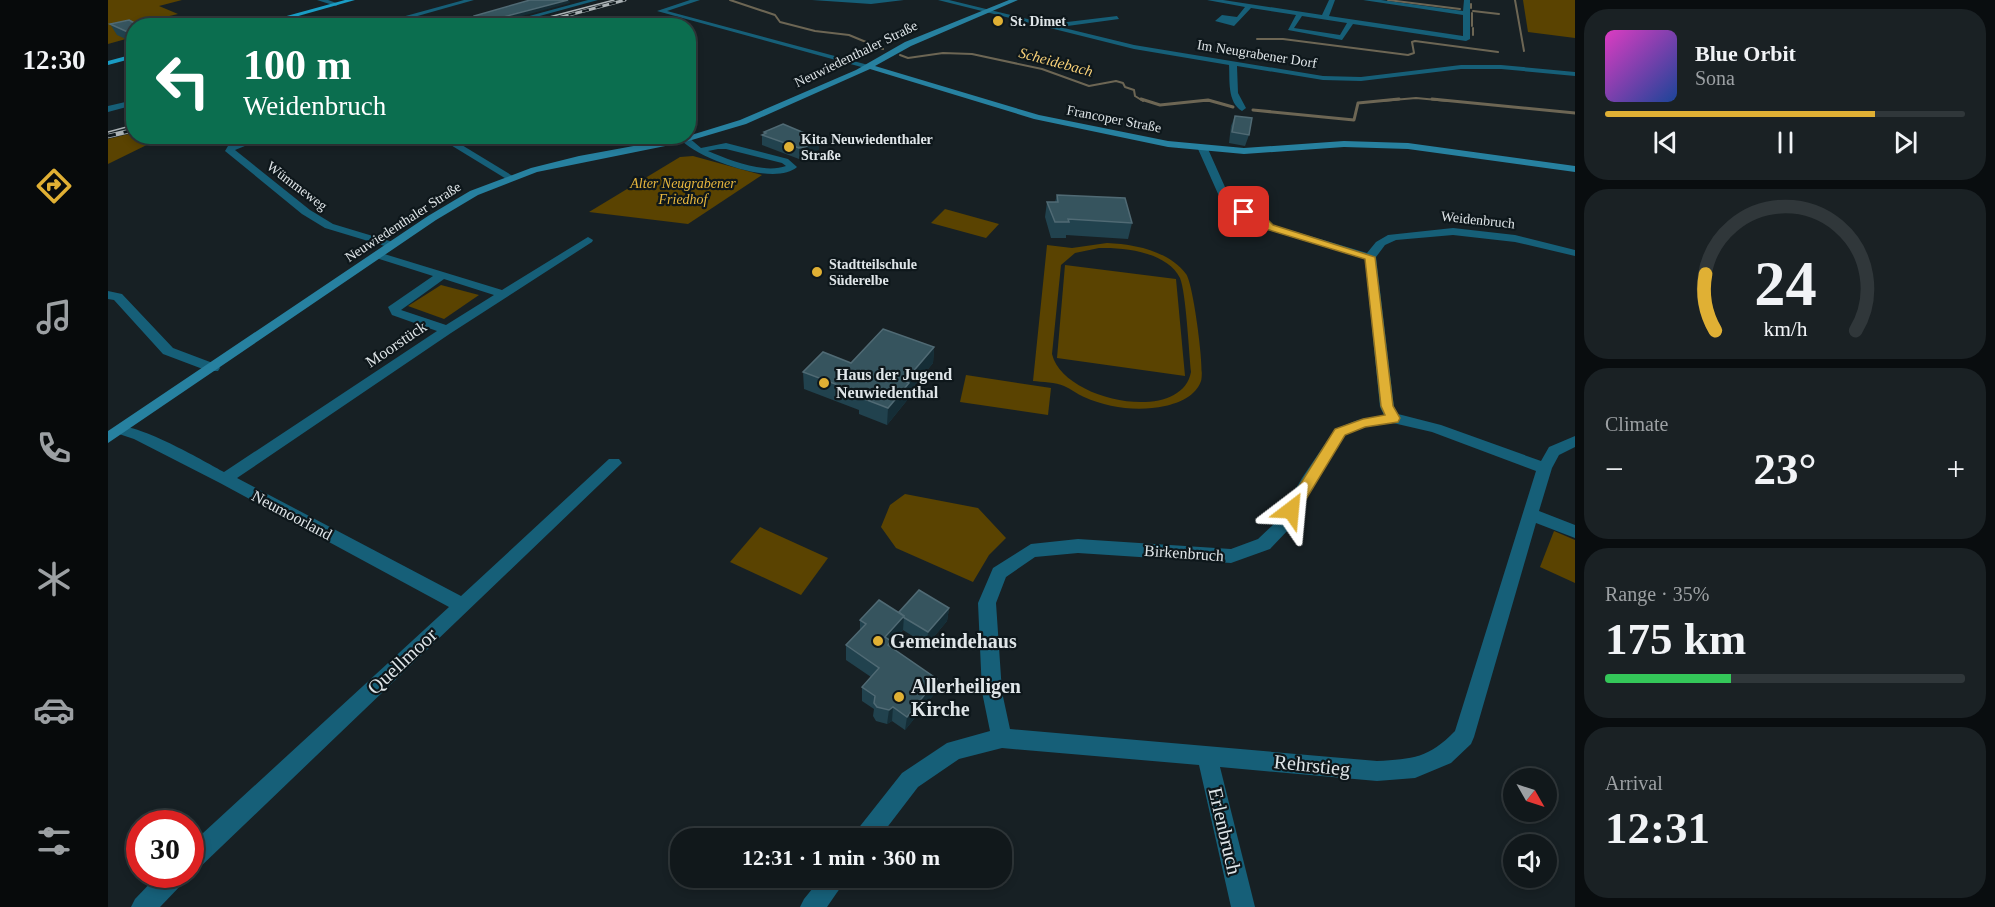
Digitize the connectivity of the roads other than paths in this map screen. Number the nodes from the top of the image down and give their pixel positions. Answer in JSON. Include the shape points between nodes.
{"nodes":[{"id":1,"x":320,"y":0,"type":"edge"},
{"id":2,"x":352,"y":0,"type":"edge"},
{"id":3,"x":471,"y":0,"type":"edge"},
{"id":4,"x":595,"y":0,"type":"edge"},
{"id":5,"x":697,"y":0,"type":"edge"},
{"id":6,"x":815,"y":0,"type":"edge"},
{"id":7,"x":901,"y":0,"type":"edge"},
{"id":8,"x":941,"y":0,"type":"edge"},
{"id":9,"x":1015,"y":0,"type":"edge"},
{"id":10,"x":1210,"y":0,"type":"edge"},
{"id":11,"x":1332,"y":0,"type":"edge"},
{"id":12,"x":1366,"y":0,"type":"edge"},
{"id":13,"x":1467,"y":0,"type":"edge"},
{"id":14,"x":1382,"y":1,"type":"edge"},
{"id":15,"x":336,"y":4,"type":"junction"},
{"id":16,"x":1249,"y":6,"type":"junction"},
{"id":17,"x":990,"y":12,"type":"junction"},
{"id":18,"x":1466,"y":13,"type":"junction"},
{"id":19,"x":1301,"y":14,"type":"junction"},
{"id":20,"x":1325,"y":17,"type":"junction"},
{"id":21,"x":283,"y":18,"type":"edge"},
{"id":22,"x":402,"y":18,"type":"edge"},
{"id":23,"x":526,"y":18,"type":"edge"},
{"id":24,"x":686,"y":18,"type":"edge"},
{"id":25,"x":1116,"y":18,"type":"dead end"},
{"id":26,"x":696,"y":21,"type":"edge"},
{"id":27,"x":1351,"y":21,"type":"junction"},
{"id":28,"x":1044,"y":26,"type":"junction"},
{"id":29,"x":1290,"y":29,"type":"junction"},
{"id":30,"x":1230,"y":31,"type":"dead end"},
{"id":31,"x":1284,"y":37,"type":"dead end"},
{"id":32,"x":126,"y":58,"type":"edge"},
{"id":33,"x":108,"y":63,"type":"edge"},
{"id":34,"x":1233,"y":63,"type":"junction"},
{"id":35,"x":868,"y":66,"type":"junction"},
{"id":36,"x":1575,"y":74,"type":"edge"},
{"id":37,"x":126,"y":104,"type":"edge"},
{"id":38,"x":1242,"y":108,"type":"dead end"},
{"id":39,"x":108,"y":109,"type":"edge"},
{"id":40,"x":696,"y":136,"type":"edge"},
{"id":41,"x":243,"y":144,"type":"edge"},
{"id":42,"x":453,"y":144,"type":"edge"},
{"id":43,"x":659,"y":144,"type":"edge"},
{"id":44,"x":692,"y":144,"type":"edge"},
{"id":45,"x":1203,"y":148,"type":"junction"},
{"id":46,"x":700,"y":151,"type":"junction"},
{"id":47,"x":1575,"y":169,"type":"edge"},
{"id":48,"x":511,"y":178,"type":"junction"},
{"id":49,"x":1227,"y":216,"type":"dead end"},
{"id":50,"x":1269,"y":227,"type":"dead end"},
{"id":51,"x":588,"y":240,"type":"dead end"},
{"id":52,"x":392,"y":245,"type":"junction"},
{"id":53,"x":1575,"y":253,"type":"edge"},
{"id":54,"x":377,"y":255,"type":"junction"},
{"id":55,"x":1370,"y":257,"type":"junction"},
{"id":56,"x":441,"y":276,"type":"junction"},
{"id":57,"x":503,"y":294,"type":"junction"},
{"id":58,"x":108,"y":295,"type":"edge"},
{"id":59,"x":447,"y":330,"type":"junction"},
{"id":60,"x":213,"y":368,"type":"junction"},
{"id":61,"x":1393,"y":418,"type":"junction"},
{"id":62,"x":114,"y":434,"type":"edge"},
{"id":63,"x":1575,"y":441,"type":"edge"},
{"id":64,"x":614,"y":463,"type":"dead end"},
{"id":65,"x":1544,"y":468,"type":"junction"},
{"id":66,"x":225,"y":479,"type":"junction"},
{"id":67,"x":1531,"y":514,"type":"junction"},
{"id":68,"x":1575,"y":532,"type":"edge"},
{"id":69,"x":462,"y":604,"type":"junction"},
{"id":70,"x":1002,"y":738,"type":"junction"},
{"id":71,"x":1207,"y":755,"type":"junction"},
{"id":72,"x":873,"y":828,"type":"edge"},
{"id":73,"x":204,"y":848,"type":"edge"},
{"id":74,"x":162,"y":888,"type":"edge"},
{"id":75,"x":827,"y":888,"type":"edge"},
{"id":76,"x":142,"y":907,"type":"edge"},
{"id":77,"x":812,"y":907,"type":"edge"},
{"id":78,"x":1243,"y":907,"type":"edge"}],
"edges":[{"from":1,"to":15,"type":"street"},
{"from":2,"to":15,"type":"main road"},
{"from":3,"to":22,"type":"street"},
{"from":4,"to":23,"type":"street"},
{"from":5,"to":24,"type":"street","name":"Francoper Straße","via":[[660,11]]},
{"from":6,"to":7,"type":"street"},
{"from":8,"to":17,"type":"street","name":"Im Neugrabener Dorf"},
{"from":9,"to":17,"type":"main road","name":"Neuwiedenthaler Straße"},
{"from":10,"to":16,"type":"street"},
{"from":11,"to":20,"type":"street"},
{"from":12,"to":14,"type":"street"},
{"from":13,"to":18,"type":"street"},
{"from":14,"to":18,"type":"street"},
{"from":15,"to":21,"type":"main road"},
{"from":16,"to":19,"type":"street"},
{"from":16,"to":30,"type":"street"},
{"from":17,"to":28,"type":"street","name":"Im Neugrabener Dorf"},
{"from":17,"to":35,"type":"main road","name":"Neuwiedenthaler Straße","via":[[908,44]]},
{"from":18,"to":27,"type":"street","via":[[1466,39]]},
{"from":19,"to":20,"type":"street"},
{"from":19,"to":29,"type":"street"},
{"from":20,"to":27,"type":"street"},
{"from":25,"to":28,"type":"street"},
{"from":26,"to":35,"type":"street","name":"Francoper Straße"},
{"from":27,"to":29,"type":"street","via":[[1342,38]]},
{"from":28,"to":34,"type":"street","name":"Im Neugrabener Dorf","via":[[1134,47]]},
{"from":29,"to":31,"type":"street"},
{"from":32,"to":33,"type":"main road"},
{"from":34,"to":36,"type":"street","name":"Im Neugrabener Dorf","via":[[1343,80],[1461,67]]},
{"from":34,"to":38,"type":"street","via":[[1234,93]]},
{"from":35,"to":40,"type":"main road","name":"Neuwiedenthaler Straße","via":[[743,122]]},
{"from":35,"to":45,"type":"main road","name":"Francoper Straße","via":[[1043,118]]},
{"from":37,"to":39,"type":"street"},
{"from":41,"to":52,"type":"street","name":"Wümmeweg","via":[[230,151],[306,212],[329,226]]},
{"from":42,"to":48,"type":"street"},
{"from":43,"to":48,"type":"main road","name":"Neuwiedenthaler Straße","via":[[579,159]]},
{"from":44,"to":46,"type":"street"},
{"from":45,"to":47,"type":"main road","name":"Francoper Straße","via":[[1245,151],[1344,144],[1408,146]]},
{"from":45,"to":49,"type":"street","via":[[1224,196]]},
{"from":46,"to":46,"type":"street","via":[[773,172],[785,172],[792,167],[784,161],[726,146]]},
{"from":48,"to":52,"type":"main road","name":"Neuwiedenthaler Straße","via":[[463,199]]},
{"from":50,"to":55,"type":"street"},
{"from":51,"to":57,"type":"street","name":"Moorstück"},
{"from":52,"to":54,"type":"main road","name":"Neuwiedenthaler Straße"},
{"from":53,"to":55,"type":"street","name":"Weidenbruch","via":[[1499,235],[1431,231],[1381,243]]},
{"from":54,"to":56,"type":"street"},
{"from":54,"to":60,"type":"main road","name":"Neuwiedenthaler Straße"},
{"from":55,"to":61,"type":"street","via":[[1387,406]]},
{"from":56,"to":57,"type":"street"},
{"from":56,"to":59,"type":"street","via":[[394,307],[396,312]]},
{"from":57,"to":59,"type":"street","name":"Moorstück"},
{"from":58,"to":60,"type":"street","via":[[118,297],[168,351]]},
{"from":59,"to":66,"type":"street","name":"Moorstück"},
{"from":60,"to":62,"type":"main road","name":"Neuwiedenthaler Straße"},
{"from":61,"to":65,"type":"street","name":"Birkenbruch","via":[[1436,428]]},
{"from":61,"to":70,"type":"street","name":"Birkenbruch","via":[[1340,432],[1283,525],[1264,544],[1231,556],[1078,546],[1031,550],[999,573],[987,603],[992,692]]},
{"from":62,"to":66,"type":"street","name":"Neumoorland","via":[[140,435]]},
{"from":63,"to":65,"type":"street","name":"Rehrstieg","via":[[1554,451]]},
{"from":64,"to":69,"type":"street","name":"Quellmoor"},
{"from":65,"to":67,"type":"street","name":"Rehrstieg"},
{"from":66,"to":69,"type":"street","name":"Neumoorland"},
{"from":67,"to":68,"type":"street"},
{"from":67,"to":71,"type":"street","name":"Rehrstieg","via":[[1464,737],[1445,757],[1418,769],[1377,771]]},
{"from":69,"to":73,"type":"street","name":"Quellmoor"},
{"from":70,"to":71,"type":"street","name":"Rehrstieg"},
{"from":70,"to":72,"type":"street","name":"Rehrstieg","via":[[954,750],[910,780]]},
{"from":71,"to":78,"type":"street","name":"Erlenbruch"},
{"from":74,"to":76,"type":"street"},
{"from":75,"to":77,"type":"street"}]}
